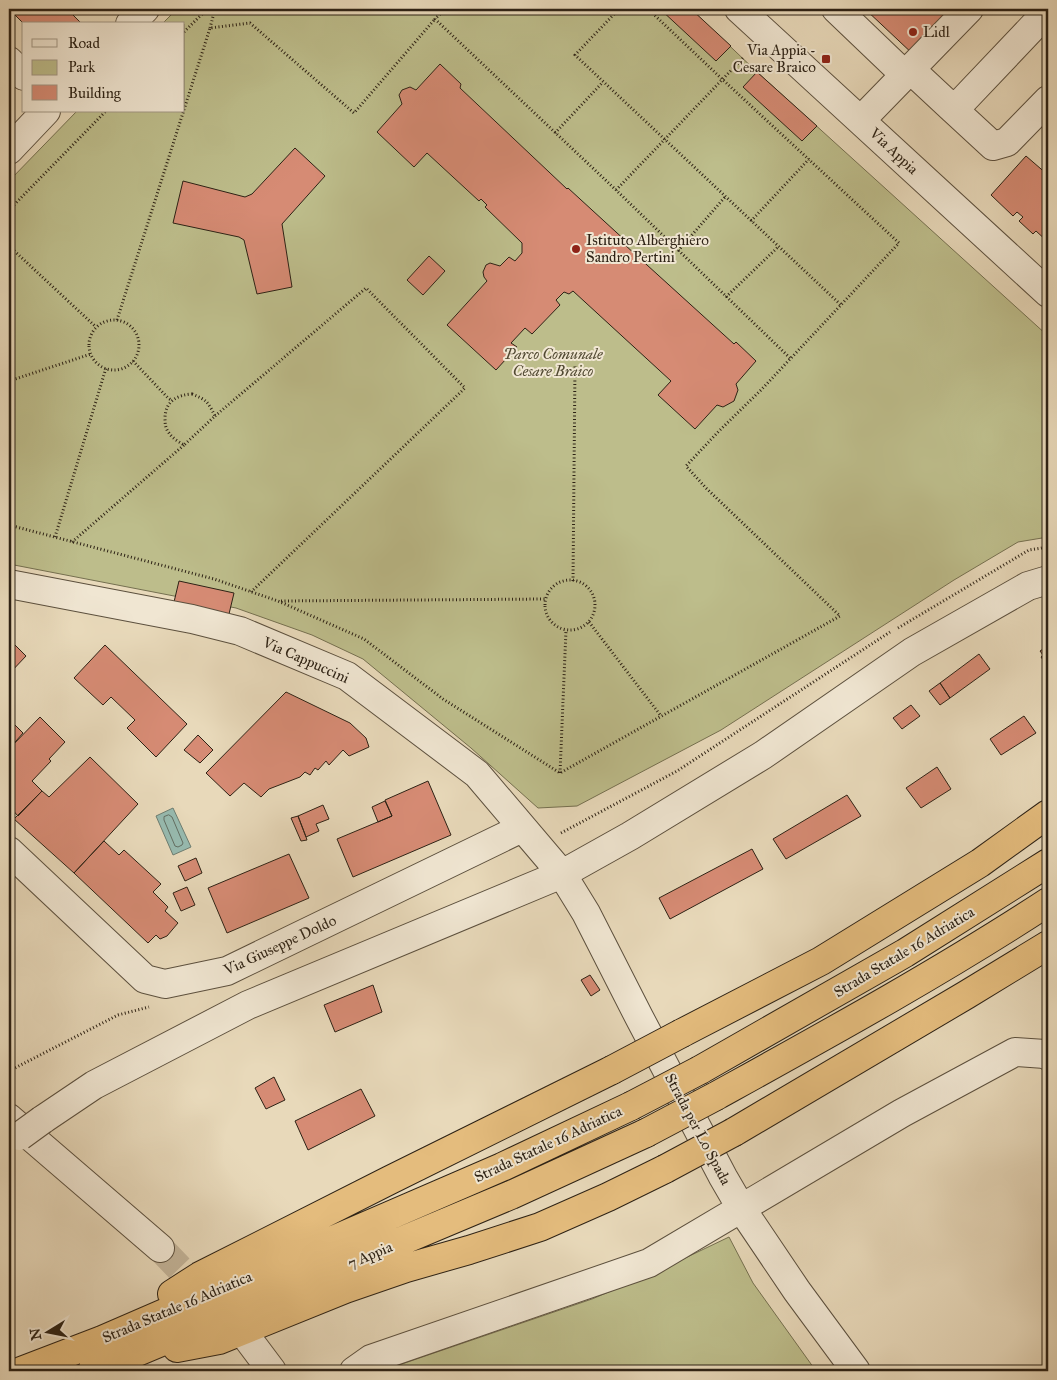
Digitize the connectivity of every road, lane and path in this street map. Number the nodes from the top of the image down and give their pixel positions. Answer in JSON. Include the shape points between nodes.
{"nodes":[{"id":1,"x":144,"y":9,"type":"edge"},
{"id":2,"x":207,"y":9,"type":"edge"},
{"id":3,"x":215,"y":9,"type":"edge"},
{"id":4,"x":445,"y":9,"type":"edge"},
{"id":5,"x":619,"y":9,"type":"edge"},
{"id":6,"x":648,"y":9,"type":"edge"},
{"id":7,"x":739,"y":9,"type":"edge"},
{"id":8,"x":836,"y":9,"type":"edge"},
{"id":9,"x":969,"y":9,"type":"edge"},
{"id":10,"x":1048,"y":11,"type":"edge"},
{"id":11,"x":435,"y":19,"type":"junction"},
{"id":12,"x":132,"y":22,"type":"edge"},
{"id":13,"x":210,"y":28,"type":"junction"},
{"id":14,"x":185,"y":31,"type":"edge"},
{"id":15,"x":743,"y":58,"type":"dead end"},
{"id":16,"x":9,"y":61,"type":"edge"},
{"id":17,"x":908,"y":72,"type":"junction"},
{"id":18,"x":22,"y":74,"type":"edge"},
{"id":19,"x":722,"y":80,"type":"junction"},
{"id":20,"x":603,"y":82,"type":"junction"},
{"id":21,"x":1048,"y":100,"type":"edge"},
{"id":22,"x":185,"y":106,"type":"edge"},
{"id":23,"x":954,"y":110,"type":"junction"},
{"id":24,"x":45,"y":112,"type":"edge"},
{"id":25,"x":105,"y":112,"type":"edge"},
{"id":26,"x":183,"y":112,"type":"edge"},
{"id":27,"x":861,"y":120,"type":"junction"},
{"id":28,"x":555,"y":133,"type":"junction"},
{"id":29,"x":664,"y":140,"type":"junction"},
{"id":30,"x":9,"y":150,"type":"edge"},
{"id":31,"x":809,"y":159,"type":"junction"},
{"id":32,"x":616,"y":190,"type":"junction"},
{"id":33,"x":725,"y":197,"type":"junction"},
{"id":34,"x":9,"y":210,"type":"edge"},
{"id":35,"x":750,"y":221,"type":"junction"},
{"id":36,"x":9,"y":246,"type":"edge"},
{"id":37,"x":778,"y":247,"type":"junction"},
{"id":38,"x":678,"y":250,"type":"junction"},
{"id":39,"x":1048,"y":293,"type":"edge"},
{"id":40,"x":726,"y":297,"type":"junction"},
{"id":41,"x":841,"y":305,"type":"junction"},
{"id":42,"x":117,"y":320,"type":"junction"},
{"id":43,"x":96,"y":327,"type":"junction"},
{"id":44,"x":91,"y":354,"type":"junction"},
{"id":45,"x":790,"y":359,"type":"junction"},
{"id":46,"x":133,"y":361,"type":"junction"},
{"id":47,"x":575,"y":366,"type":"dead end"},
{"id":48,"x":106,"y":368,"type":"junction"},
{"id":49,"x":9,"y":381,"type":"edge"},
{"id":50,"x":171,"y":400,"type":"junction"},
{"id":51,"x":215,"y":416,"type":"junction"},
{"id":52,"x":184,"y":446,"type":"junction"},
{"id":53,"x":9,"y":525,"type":"edge"},
{"id":54,"x":55,"y":538,"type":"junction"},
{"id":55,"x":72,"y":542,"type":"junction"},
{"id":56,"x":1048,"y":580,"type":"edge"},
{"id":57,"x":573,"y":581,"type":"junction"},
{"id":58,"x":9,"y":584,"type":"edge"},
{"id":59,"x":251,"y":592,"type":"junction"},
{"id":60,"x":546,"y":599,"type":"junction"},
{"id":61,"x":278,"y":601,"type":"junction"},
{"id":62,"x":589,"y":622,"type":"junction"},
{"id":63,"x":566,"y":630,"type":"junction"},
{"id":64,"x":661,"y":716,"type":"junction"},
{"id":65,"x":560,"y":773,"type":"junction"},
{"id":66,"x":1048,"y":814,"type":"edge"},
{"id":67,"x":522,"y":828,"type":"junction"},
{"id":68,"x":9,"y":851,"type":"edge"},
{"id":69,"x":1048,"y":863,"type":"edge"},
{"id":70,"x":562,"y":874,"type":"junction"},
{"id":71,"x":1048,"y":902,"type":"edge"},
{"id":72,"x":1048,"y":945,"type":"edge"},
{"id":73,"x":1048,"y":1056,"type":"edge"},
{"id":74,"x":12,"y":1132,"type":"edge"},
{"id":75,"x":742,"y":1208,"type":"junction"},
{"id":76,"x":160,"y":1248,"type":"tunnel mouth"},
{"id":77,"x":248,"y":1339,"type":"dead end"},
{"id":78,"x":103,"y":1357,"type":"edge"},
{"id":79,"x":21,"y":1371,"type":"edge"},
{"id":80,"x":272,"y":1371,"type":"edge"},
{"id":81,"x":354,"y":1371,"type":"edge"},
{"id":82,"x":856,"y":1371,"type":"edge"}],
"edges":[{"from":1,"to":12,"type":"street"},
{"from":2,"to":14,"type":"path"},
{"from":3,"to":13,"type":"path"},
{"from":4,"to":11,"type":"path"},
{"from":5,"to":20,"type":"path","via":[[575,55]]},
{"from":6,"to":19,"type":"path"},
{"from":7,"to":27,"type":"street","name":"Via Appia"},
{"from":8,"to":17,"type":"street"},
{"from":9,"to":17,"type":"street"},
{"from":10,"to":23,"type":"street"},
{"from":11,"to":13,"type":"path","via":[[354,113],[250,23]]},
{"from":11,"to":28,"type":"path"},
{"from":13,"to":22,"type":"path"},
{"from":15,"to":19,"type":"path"},
{"from":16,"to":18,"type":"street"},
{"from":17,"to":23,"type":"street"},
{"from":17,"to":27,"type":"street"},
{"from":19,"to":29,"type":"path"},
{"from":19,"to":31,"type":"path"},
{"from":20,"to":28,"type":"path"},
{"from":20,"to":29,"type":"path"},
{"from":21,"to":23,"type":"street","via":[[1007,142],[993,146]]},
{"from":24,"to":30,"type":"street"},
{"from":25,"to":34,"type":"path"},
{"from":26,"to":42,"type":"path"},
{"from":27,"to":39,"type":"street","name":"Via Appia"},
{"from":28,"to":32,"type":"path"},
{"from":29,"to":32,"type":"path"},
{"from":29,"to":33,"type":"path"},
{"from":31,"to":35,"type":"path"},
{"from":31,"to":41,"type":"path","via":[[899,244]]},
{"from":32,"to":38,"type":"path"},
{"from":33,"to":35,"type":"path"},
{"from":33,"to":38,"type":"path"},
{"from":35,"to":37,"type":"path"},
{"from":36,"to":43,"type":"path"},
{"from":37,"to":40,"type":"path"},
{"from":37,"to":41,"type":"path"},
{"from":38,"to":40,"type":"path"},
{"from":40,"to":45,"type":"path"},
{"from":41,"to":45,"type":"path"},
{"from":42,"to":43,"type":"path","via":[[103,322]]},
{"from":42,"to":46,"type":"path","via":[[125,322],[136,332],[137,354]]},
{"from":43,"to":44,"type":"path","via":[[90,340]]},
{"from":44,"to":48,"type":"path"},
{"from":44,"to":49,"type":"path"},
{"from":45,"to":64,"type":"path","via":[[686,466],[840,616]]},
{"from":46,"to":48,"type":"path","via":[[121,368]]},
{"from":46,"to":50,"type":"path"},
{"from":47,"to":57,"type":"path"},
{"from":48,"to":54,"type":"path"},
{"from":50,"to":51,"type":"path","via":[[192,394],[205,400]]},
{"from":50,"to":52,"type":"path","via":[[165,424],[172,437]]},
{"from":51,"to":52,"type":"path"},
{"from":51,"to":59,"type":"path","via":[[366,288],[465,388]]},
{"from":52,"to":55,"type":"path"},
{"from":53,"to":54,"type":"path"},
{"from":54,"to":55,"type":"path"},
{"from":55,"to":59,"type":"path","via":[[214,579]]},
{"from":56,"to":70,"type":"street","via":[[1028,586],[912,652],[763,755]]},
{"from":57,"to":60,"type":"path","via":[[553,587]]},
{"from":57,"to":62,"type":"path","via":[[592,593],[594,608]]},
{"from":58,"to":67,"type":"street","name":"Via Cappuccini","via":[[240,631],[347,676],[477,774]]},
{"from":59,"to":61,"type":"path"},
{"from":60,"to":61,"type":"path"},
{"from":60,"to":63,"type":"path","via":[[547,615],[558,627]]},
{"from":61,"to":65,"type":"path","via":[[364,639],[443,699]]},
{"from":62,"to":63,"type":"path","via":[[578,629]]},
{"from":62,"to":64,"type":"path"},
{"from":63,"to":65,"type":"path"},
{"from":64,"to":65,"type":"path"},
{"from":66,"to":78,"type":"highway","bridge":true,"via":[[980,863],[821,961],[612,1070],[200,1276]]},
{"from":67,"to":68,"type":"street","name":"Via Giuseppe Doldo","via":[[228,971],[165,984],[144,979]]},
{"from":67,"to":70,"type":"street","name":"Via Cappuccini"},
{"from":69,"to":78,"type":"highway","name":"Strada Statale 16 Adriatica","bridge":true,"via":[[904,954],[700,1070],[631,1106]]},
{"from":70,"to":74,"type":"street","bridge":true,"via":[[248,1005],[94,1085],[42,1120]]},
{"from":70,"to":75,"type":"street","name":"Strada per Lo Spada","via":[[586,912]]},
{"from":71,"to":78,"type":"highway","name":"7 Appia","bridge":true,"via":[[927,977],[646,1133],[511,1195]]},
{"from":72,"to":78,"type":"highway","bridge":true,"via":[[734,1132],[608,1197],[540,1227],[344,1289],[219,1340]]},
{"from":73,"to":75,"type":"street","via":[[1015,1052],[902,1113]]},
{"from":74,"to":76,"type":"street"},
{"from":75,"to":81,"type":"street","via":[[649,1263],[371,1359]]},
{"from":75,"to":82,"type":"street","name":"Strada per Lo Spada"},
{"from":77,"to":80,"type":"street"},
{"from":78,"to":79,"type":"highway","name":"Strada Statale 16 Adriatica"}]}
